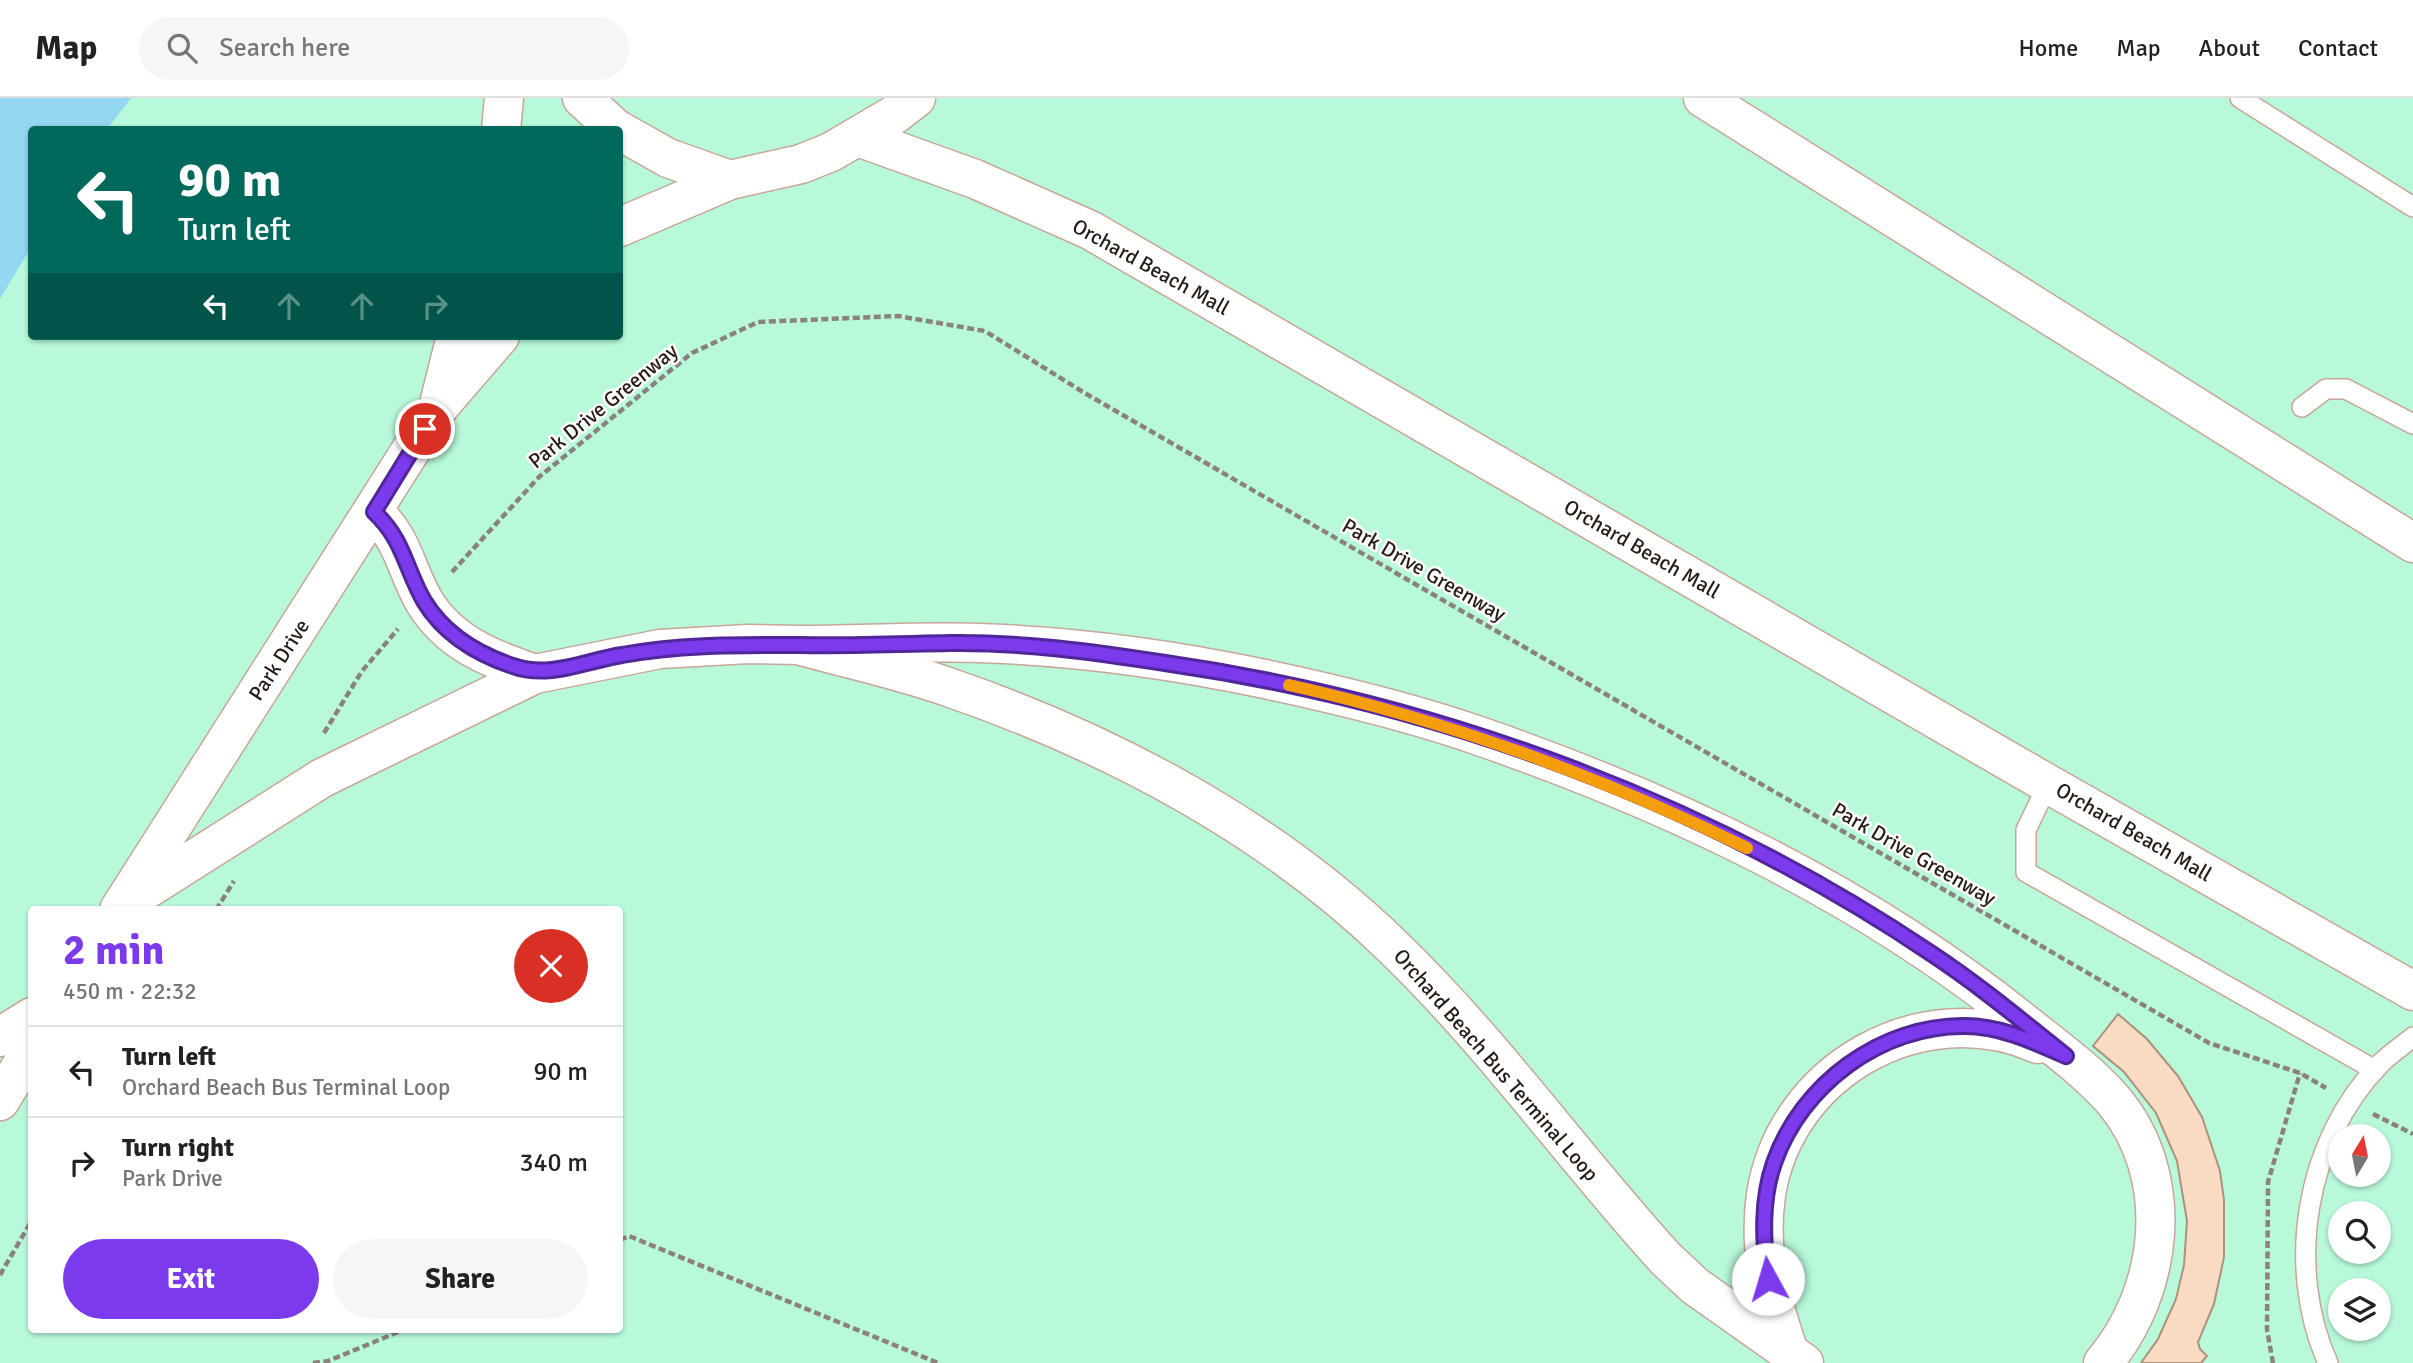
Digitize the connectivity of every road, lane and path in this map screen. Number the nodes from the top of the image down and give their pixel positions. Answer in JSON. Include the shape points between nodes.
{"nodes":[{"id":1,"x":504,"y":98,"type":"edge"},
{"id":2,"x":582,"y":98,"type":"edge"},
{"id":3,"x":916,"y":98,"type":"edge"},
{"id":4,"x":1703,"y":98,"type":"edge"},
{"id":5,"x":2240,"y":98,"type":"edge"},
{"id":6,"x":501,"y":126,"type":"edge"},
{"id":7,"x":614,"y":126,"type":"edge"},
{"id":8,"x":623,"y":133,"type":"edge"},
{"id":9,"x":858,"y":137,"type":"junction"},
{"id":10,"x":730,"y":180,"type":"junction"},
{"id":11,"x":2413,"y":207,"type":"edge"},
{"id":12,"x":623,"y":226,"type":"edge"},
{"id":13,"x":455,"y":340,"type":"edge"},
{"id":14,"x":497,"y":340,"type":"edge"},
{"id":15,"x":2302,"y":407,"type":"dead end"},
{"id":16,"x":437,"y":409,"type":"junction"},
{"id":17,"x":2413,"y":424,"type":"edge"},
{"id":18,"x":374,"y":512,"type":"junction"},
{"id":19,"x":2413,"y":543,"type":"edge"},
{"id":20,"x":451,"y":573,"type":"dead end"},
{"id":21,"x":407,"y":619,"type":"dead end"},
{"id":22,"x":798,"y":645,"type":"junction"},
{"id":23,"x":535,"y":674,"type":"junction"},
{"id":24,"x":321,"y":738,"type":"dead end"},
{"id":25,"x":2048,"y":784,"type":"junction"},
{"id":26,"x":122,"y":906,"type":"edge"},
{"id":27,"x":123,"y":906,"type":"edge"},
{"id":28,"x":2413,"y":991,"type":"edge"},
{"id":29,"x":28,"y":1020,"type":"edge"},
{"id":30,"x":0,"y":1037,"type":"edge"},
{"id":31,"x":2413,"y":1037,"type":"edge"},
{"id":32,"x":28,"y":1055,"type":"edge"},
{"id":33,"x":2066,"y":1056,"type":"junction"},
{"id":34,"x":2375,"y":1070,"type":"junction"},
{"id":35,"x":2300,"y":1073,"type":"junction"},
{"id":36,"x":0,"y":1101,"type":"edge"},
{"id":37,"x":2350,"y":1102,"type":"junction"},
{"id":38,"x":2413,"y":1135,"type":"edge"},
{"id":39,"x":28,"y":1227,"type":"edge"},
{"id":40,"x":623,"y":1239,"type":"edge"},
{"id":41,"x":0,"y":1275,"type":"edge"},
{"id":42,"x":395,"y":1333,"type":"edge"},
{"id":43,"x":1797,"y":1357,"type":"edge"},
{"id":44,"x":313,"y":1363,"type":"edge"},
{"id":45,"x":938,"y":1363,"type":"edge"},
{"id":46,"x":2103,"y":1363,"type":"edge"},
{"id":47,"x":2273,"y":1363,"type":"edge"},
{"id":48,"x":2328,"y":1363,"type":"edge"}],
"edges":[{"from":1,"to":6,"type":"street"},
{"from":2,"to":7,"type":"street"},
{"from":3,"to":9,"type":"street"},
{"from":4,"to":19,"type":"street"},
{"from":5,"to":11,"type":"lane"},
{"from":8,"to":10,"type":"street","via":[[668,158]]},
{"from":9,"to":10,"type":"street","via":[[801,164]]},
{"from":9,"to":25,"type":"street","name":"Orchard Beach Mall","via":[[975,179],[1090,230]]},
{"from":10,"to":12,"type":"street"},
{"from":13,"to":16,"type":"street","name":"Park Drive"},
{"from":14,"to":16,"type":"street","name":"Park Drive"},
{"from":15,"to":17,"type":"lane","via":[[2326,390],[2346,389]]},
{"from":16,"to":18,"type":"street","name":"Park Drive"},
{"from":18,"to":23,"type":"street","via":[[397,538],[424,601],[444,626],[466,645]]},
{"from":18,"to":26,"type":"street","name":"Park Drive"},
{"from":20,"to":35,"type":"path","name":"Park Drive Greenway","via":[[539,477],[692,353],[758,322],[898,316],[985,331],[2209,1043]]},
{"from":21,"to":24,"type":"path","via":[[362,671]]},
{"from":22,"to":23,"type":"street","name":"Orchard Beach Bus Terminal Loop","via":[[660,649]]},
{"from":22,"to":33,"type":"street","name":"Orchard Beach Bus Terminal Loop","via":[[979,643],[1112,655],[1258,678],[1407,713],[1481,736],[1690,820],[1829,891],[1934,956]]},
{"from":22,"to":43,"type":"street","name":"Orchard Beach Bus Terminal Loop","via":[[949,687],[1034,720],[1160,780],[1278,853],[1339,897],[1392,946],[1461,1019],[1666,1259],[1695,1286]]},
{"from":23,"to":27,"type":"street","name":"Orchard Beach Bus Terminal Loop","via":[[322,778]]},
{"from":25,"to":28,"type":"street","name":"Orchard Beach Mall"},
{"from":25,"to":34,"type":"lane","via":[[2026,830],[2026,872]]},
{"from":29,"to":30,"type":"street"},
{"from":31,"to":34,"type":"lane"},
{"from":32,"to":36,"type":"street"},
{"from":33,"to":43,"type":"street","name":"Orchard Beach Bus Terminal Loop","via":[[1996,1030],[1934,1028],[1879,1045],[1851,1063],[1804,1106],[1773,1165],[1764,1223],[1774,1310]]},
{"from":33,"to":46,"type":"street","name":"Orchard Beach Bus Terminal Loop","via":[[2115,1103],[2139,1146],[2153,1197],[2149,1282],[2122,1341]]},
{"from":34,"to":37,"type":"lane"},
{"from":35,"to":37,"type":"path","name":"Park Drive Greenway"},
{"from":35,"to":47,"type":"path","via":[[2268,1182],[2267,1330]]},
{"from":37,"to":38,"type":"path","name":"Park Drive Greenway"},
{"from":37,"to":48,"type":"lane","via":[[2323,1158],[2307,1216],[2304,1266],[2310,1316]]},
{"from":39,"to":41,"type":"path"},
{"from":40,"to":45,"type":"path","via":[[629,1236]]},
{"from":42,"to":44,"type":"path"}]}
